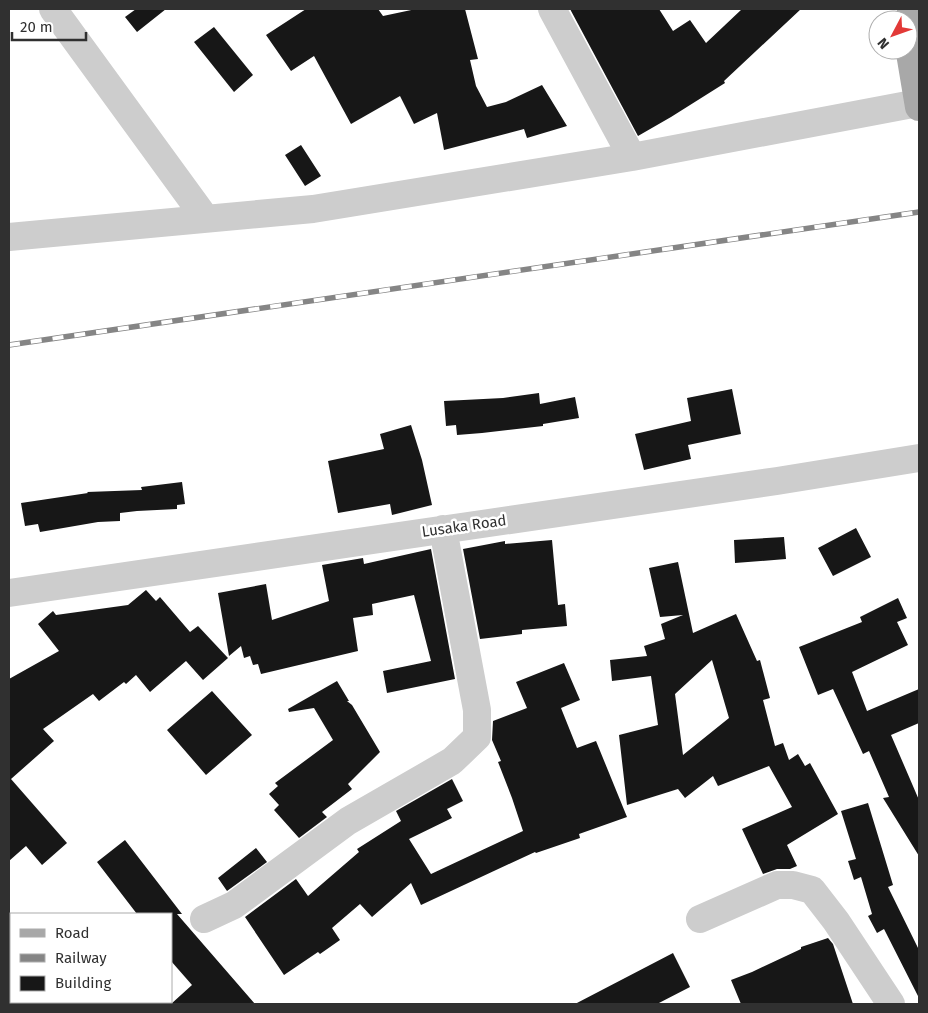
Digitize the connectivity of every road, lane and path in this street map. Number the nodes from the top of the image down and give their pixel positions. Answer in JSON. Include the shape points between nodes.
{"nodes":[{"id":1,"x":53,"y":9,"type":"edge"},
{"id":2,"x":552,"y":9,"type":"edge"},
{"id":3,"x":911,"y":9,"type":"edge"},
{"id":4,"x":919,"y":105,"type":"edge"},
{"id":5,"x":632,"y":157,"type":"junction"},
{"id":6,"x":206,"y":219,"type":"junction"},
{"id":7,"x":9,"y":237,"type":"edge"},
{"id":8,"x":919,"y":458,"type":"edge"},
{"id":9,"x":443,"y":529,"type":"junction"},
{"id":10,"x":9,"y":593,"type":"edge"},
{"id":11,"x":204,"y":919,"type":"dead end"},
{"id":12,"x":700,"y":919,"type":"dead end"},
{"id":13,"x":891,"y":1004,"type":"edge"}],
"edges":[{"from":1,"to":6,"type":"street"},
{"from":2,"to":5,"type":"street"},
{"from":3,"to":4,"type":"main road","via":[[909,47]]},
{"from":4,"to":5,"type":"street"},
{"from":5,"to":6,"type":"street","via":[[313,210]]},
{"from":6,"to":7,"type":"street"},
{"from":8,"to":9,"type":"street","name":"Lusaka Road"},
{"from":9,"to":10,"type":"street","name":"Lusaka Road"},
{"from":9,"to":11,"type":"street","via":[[477,710],[477,737],[452,761],[348,821],[234,905]]},
{"from":12,"to":13,"type":"street","via":[[777,885],[812,890]]}]}
